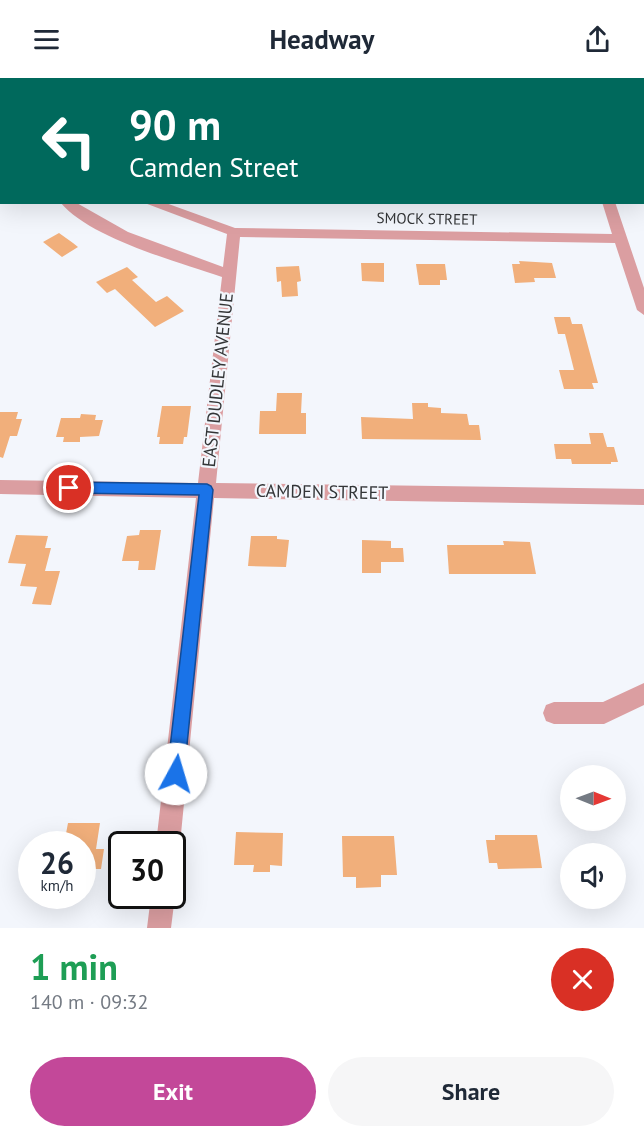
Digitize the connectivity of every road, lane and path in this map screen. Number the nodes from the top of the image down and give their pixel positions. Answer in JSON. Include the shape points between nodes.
{"nodes":[{"id":1,"x":69,"y":204,"type":"edge"},
{"id":2,"x":154,"y":204,"type":"edge"},
{"id":3,"x":609,"y":204,"type":"edge"},
{"id":4,"x":234,"y":232,"type":"junction"},
{"id":5,"x":620,"y":239,"type":"junction"},
{"id":6,"x":229,"y":274,"type":"junction"},
{"id":7,"x":644,"y":310,"type":"edge"},
{"id":8,"x":0,"y":487,"type":"edge"},
{"id":9,"x":207,"y":490,"type":"junction"},
{"id":10,"x":644,"y":497,"type":"edge"},
{"id":11,"x":644,"y":694,"type":"edge"},
{"id":12,"x":554,"y":712,"type":"dead end"},
{"id":13,"x":169,"y":831,"type":"edge"},
{"id":14,"x":161,"y":909,"type":"edge"},
{"id":15,"x":159,"y":928,"type":"edge"}],
"edges":[{"from":1,"to":6,"type":"street","name":"EAST DUDLEY AVENUE","via":[[123,235]]},
{"from":2,"to":4,"type":"street"},
{"from":3,"to":5,"type":"street"},
{"from":4,"to":5,"type":"street","name":"SMOCK STREET"},
{"from":4,"to":6,"type":"street","name":"EAST DUDLEY AVENUE"},
{"from":5,"to":7,"type":"street"},
{"from":6,"to":9,"type":"street","name":"EAST DUDLEY AVENUE"},
{"from":8,"to":9,"type":"street","name":"CAMDEN STREET"},
{"from":9,"to":10,"type":"street","name":"CAMDEN STREET"},
{"from":9,"to":13,"type":"street","name":"EAST DUDLEY AVENUE"},
{"from":11,"to":12,"type":"street","via":[[604,713]]},
{"from":14,"to":15,"type":"street"}]}
